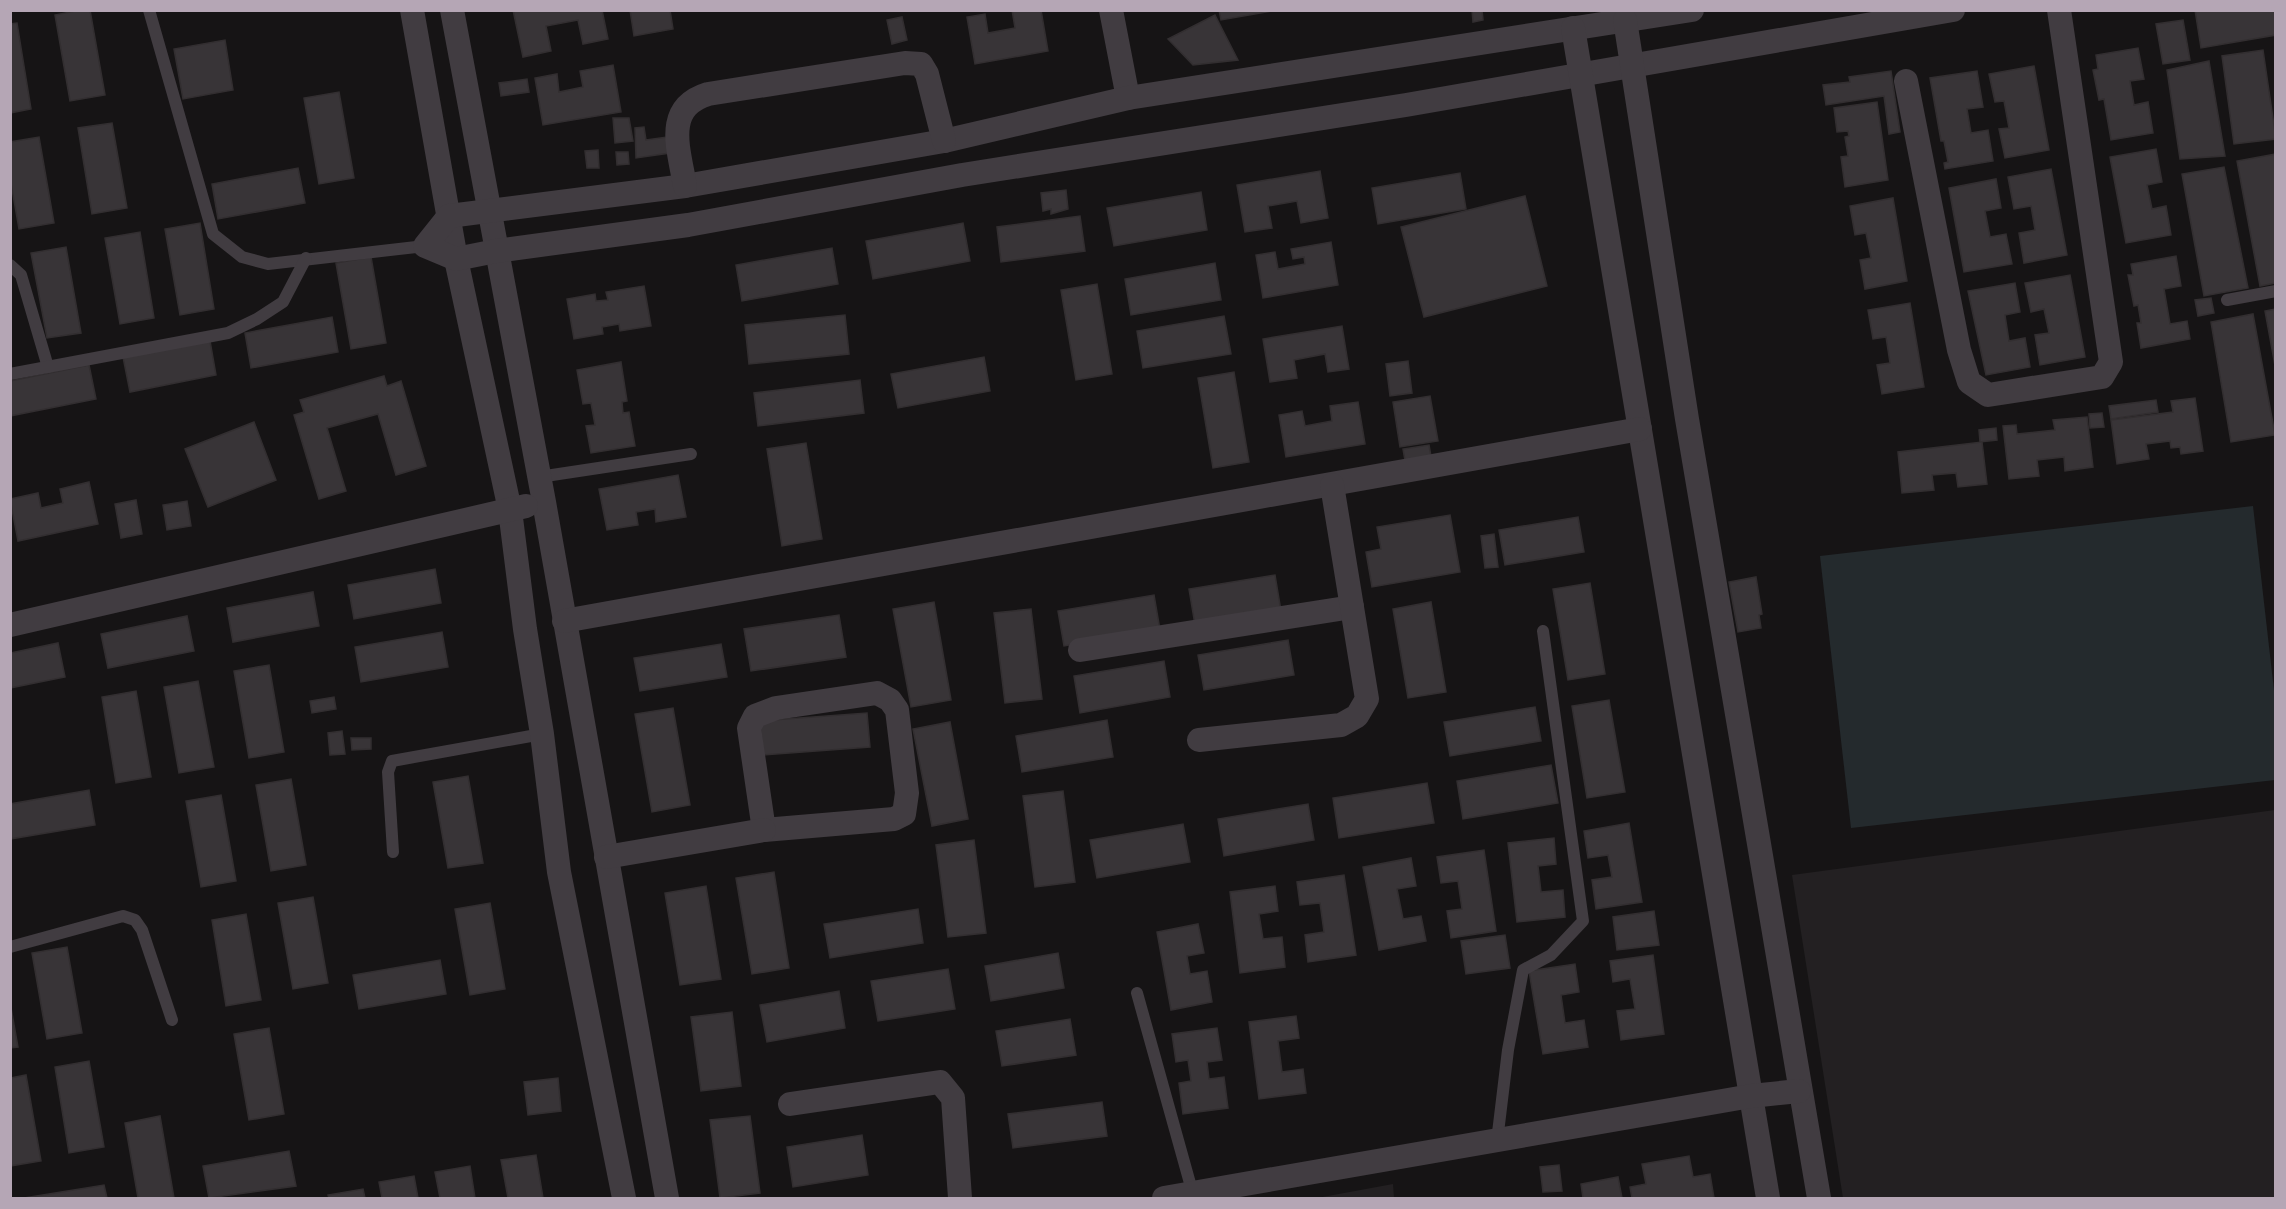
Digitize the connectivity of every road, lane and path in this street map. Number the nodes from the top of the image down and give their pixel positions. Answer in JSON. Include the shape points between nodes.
{"nodes":[{"id":1,"x":149,"y":10,"type":"edge"},
{"id":2,"x":412,"y":10,"type":"edge"},
{"id":3,"x":452,"y":10,"type":"edge"},
{"id":4,"x":1111,"y":10,"type":"edge"},
{"id":5,"x":1692,"y":10,"type":"edge"},
{"id":6,"x":1953,"y":10,"type":"edge"},
{"id":7,"x":2059,"y":10,"type":"edge"},
{"id":8,"x":1624,"y":20,"type":"junction"},
{"id":9,"x":1574,"y":28,"type":"junction"},
{"id":10,"x":1631,"y":68,"type":"junction"},
{"id":11,"x":1583,"y":76,"type":"junction"},
{"id":12,"x":1906,"y":81,"type":"dead end"},
{"id":13,"x":1128,"y":98,"type":"junction"},
{"id":14,"x":944,"y":141,"type":"junction"},
{"id":15,"x":685,"y":186,"type":"junction"},
{"id":16,"x":488,"y":210,"type":"junction"},
{"id":17,"x":449,"y":216,"type":"junction"},
{"id":18,"x":425,"y":246,"type":"junction"},
{"id":19,"x":496,"y":251,"type":"junction"},
{"id":20,"x":306,"y":258,"type":"junction"},
{"id":21,"x":456,"y":259,"type":"junction"},
{"id":22,"x":11,"y":264,"type":"edge"},
{"id":23,"x":2276,"y":291,"type":"edge"},
{"id":24,"x":2227,"y":300,"type":"dead end"},
{"id":25,"x":48,"y":367,"type":"junction"},
{"id":26,"x":10,"y":374,"type":"edge"},
{"id":27,"x":1640,"y":429,"type":"junction"},
{"id":28,"x":691,"y":454,"type":"dead end"},
{"id":29,"x":539,"y":477,"type":"junction"},
{"id":30,"x":1332,"y":485,"type":"junction"},
{"id":31,"x":544,"y":502,"type":"junction"},
{"id":32,"x":510,"y":510,"type":"junction"},
{"id":33,"x":1352,"y":607,"type":"junction"},
{"id":34,"x":564,"y":621,"type":"junction"},
{"id":35,"x":10,"y":625,"type":"edge"},
{"id":36,"x":1543,"y":631,"type":"dead end"},
{"id":37,"x":1080,"y":650,"type":"dead end"},
{"id":38,"x":542,"y":734,"type":"junction"},
{"id":39,"x":1199,"y":740,"type":"dead end"},
{"id":40,"x":764,"y":830,"type":"junction"},
{"id":41,"x":393,"y":852,"type":"dead end"},
{"id":42,"x":606,"y":857,"type":"junction"},
{"id":43,"x":10,"y":947,"type":"edge"},
{"id":44,"x":1137,"y":993,"type":"dead end"},
{"id":45,"x":172,"y":1020,"type":"dead end"},
{"id":46,"x":1798,"y":1091,"type":"junction"},
{"id":47,"x":1751,"y":1096,"type":"junction"},
{"id":48,"x":790,"y":1104,"type":"dead end"},
{"id":49,"x":1497,"y":1141,"type":"junction"},
{"id":50,"x":1193,"y":1194,"type":"junction"},
{"id":51,"x":624,"y":1198,"type":"edge"},
{"id":52,"x":667,"y":1198,"type":"edge"},
{"id":53,"x":960,"y":1198,"type":"edge"},
{"id":54,"x":1164,"y":1198,"type":"edge"},
{"id":55,"x":1768,"y":1198,"type":"edge"},
{"id":56,"x":1819,"y":1198,"type":"edge"}],
"edges":[{"from":1,"to":20,"type":"lane","via":[[213,234],[242,257],[268,264]]},
{"from":2,"to":17,"type":"street"},
{"from":3,"to":16,"type":"street"},
{"from":4,"to":13,"type":"street"},
{"from":5,"to":8,"type":"street"},
{"from":6,"to":10,"type":"street"},
{"from":7,"to":12,"type":"street","via":[[2111,362],[2102,377],[1988,395],[1970,382],[1959,350]]},
{"from":8,"to":9,"type":"street"},
{"from":8,"to":10,"type":"street"},
{"from":9,"to":11,"type":"street"},
{"from":9,"to":13,"type":"street"},
{"from":10,"to":11,"type":"street"},
{"from":10,"to":46,"type":"street"},
{"from":11,"to":19,"type":"street","via":[[962,175],[688,225]]},
{"from":11,"to":27,"type":"street"},
{"from":13,"to":14,"type":"street"},
{"from":14,"to":15,"type":"street"},
{"from":14,"to":15,"type":"street","via":[[921,64],[905,63],[708,94],[692,99],[680,112],[678,141]]},
{"from":15,"to":16,"type":"street"},
{"from":16,"to":17,"type":"street"},
{"from":16,"to":19,"type":"street"},
{"from":17,"to":18,"type":"street"},
{"from":17,"to":21,"type":"street"},
{"from":18,"to":20,"type":"lane"},
{"from":18,"to":21,"type":"street"},
{"from":19,"to":21,"type":"street"},
{"from":19,"to":29,"type":"street"},
{"from":20,"to":25,"type":"lane","via":[[283,302],[228,333]]},
{"from":21,"to":32,"type":"street"},
{"from":22,"to":25,"type":"lane","via":[[21,275]]},
{"from":23,"to":24,"type":"lane"},
{"from":25,"to":26,"type":"lane"},
{"from":27,"to":30,"type":"street"},
{"from":27,"to":47,"type":"street"},
{"from":28,"to":29,"type":"lane"},
{"from":29,"to":31,"type":"street"},
{"from":30,"to":33,"type":"street"},
{"from":30,"to":34,"type":"street"},
{"from":31,"to":32,"type":"street"},
{"from":31,"to":34,"type":"street"},
{"from":32,"to":35,"type":"street"},
{"from":32,"to":38,"type":"street"},
{"from":33,"to":37,"type":"street"},
{"from":33,"to":39,"type":"street","via":[[1367,699],[1357,716],[1341,725]]},
{"from":34,"to":42,"type":"street"},
{"from":36,"to":49,"type":"lane","via":[[1583,921],[1551,955],[1523,970]]},
{"from":38,"to":41,"type":"lane","via":[[392,762],[388,772]]},
{"from":38,"to":51,"type":"street","via":[[559,872]]},
{"from":40,"to":40,"type":"street","via":[[894,819],[904,814],[905,781],[897,711],[890,700],[877,693],[776,708],[755,716],[749,728]]},
{"from":40,"to":42,"type":"street"},
{"from":42,"to":52,"type":"street"},
{"from":43,"to":45,"type":"lane","via":[[123,916],[135,920],[142,930]]},
{"from":44,"to":50,"type":"lane"},
{"from":46,"to":47,"type":"street"},
{"from":46,"to":56,"type":"street"},
{"from":47,"to":49,"type":"street"},
{"from":47,"to":55,"type":"street"},
{"from":48,"to":53,"type":"street","via":[[940,1082],[953,1098]]},
{"from":49,"to":50,"type":"street"},
{"from":50,"to":54,"type":"street"}]}
